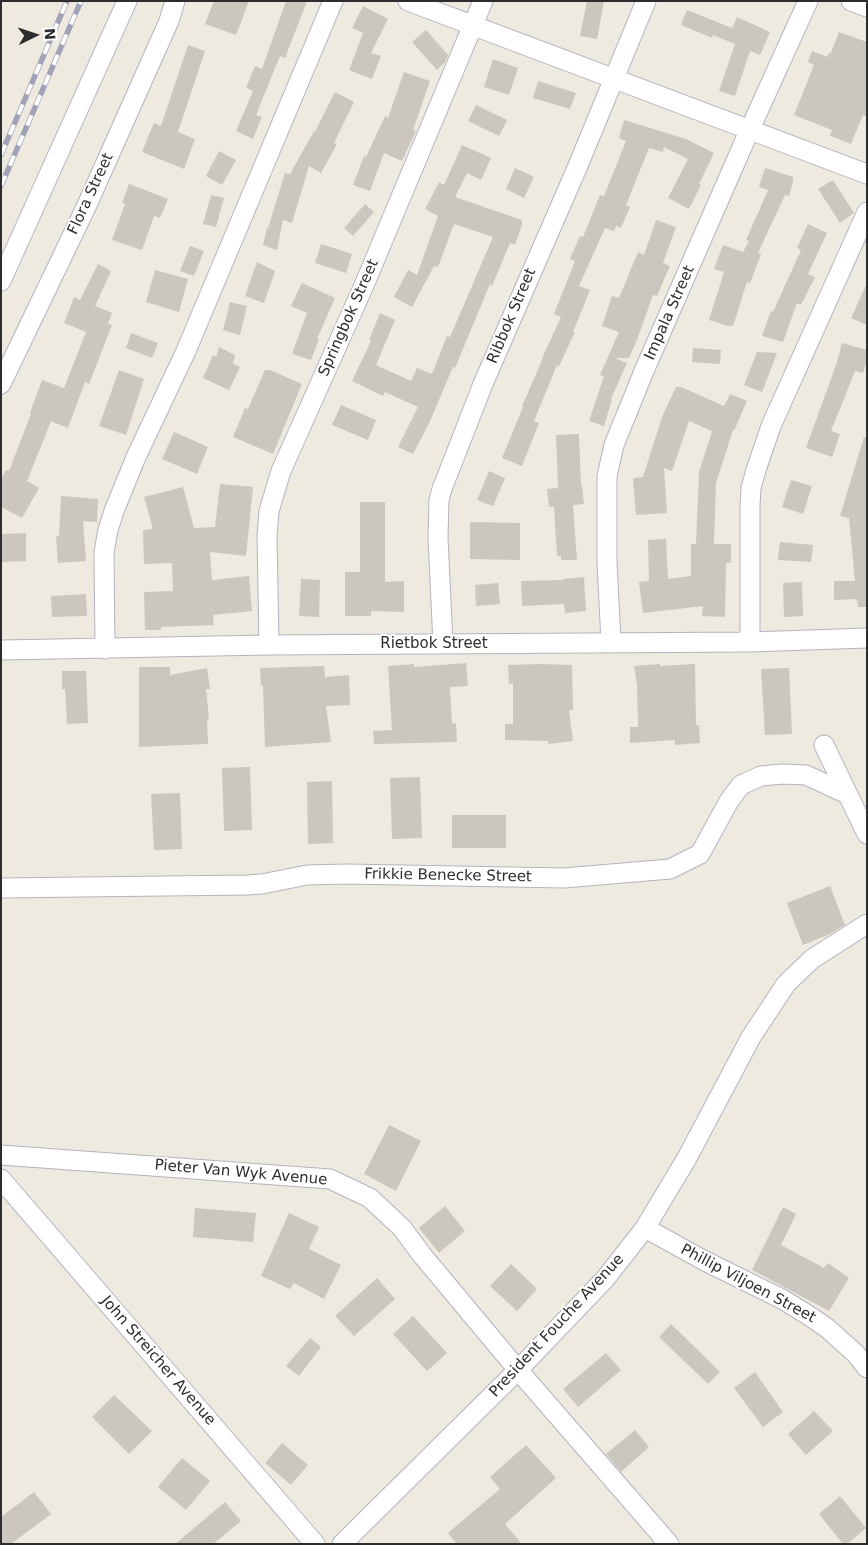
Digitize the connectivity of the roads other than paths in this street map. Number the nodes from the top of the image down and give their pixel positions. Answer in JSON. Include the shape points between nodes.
{"nodes":[{"id":1,"x":127,"y":1,"type":"edge"},
{"id":2,"x":176,"y":1,"type":"edge"},
{"id":3,"x":333,"y":1,"type":"edge"},
{"id":4,"x":408,"y":1,"type":"edge"},
{"id":5,"x":483,"y":1,"type":"edge"},
{"id":6,"x":646,"y":1,"type":"edge"},
{"id":7,"x":808,"y":1,"type":"edge"},
{"id":8,"x":851,"y":1,"type":"edge"},
{"id":9,"x":867,"y":7,"type":"edge"},
{"id":10,"x":472,"y":26,"type":"junction"},
{"id":11,"x":613,"y":79,"type":"junction"},
{"id":12,"x":750,"y":129,"type":"junction"},
{"id":13,"x":867,"y":174,"type":"edge"},
{"id":14,"x":867,"y":212,"type":"edge"},
{"id":15,"x":1,"y":281,"type":"edge"},
{"id":16,"x":1,"y":384,"type":"edge"},
{"id":17,"x":867,"y":638,"type":"edge"},
{"id":18,"x":611,"y":642,"type":"junction"},
{"id":19,"x":750,"y":642,"type":"junction"},
{"id":20,"x":443,"y":644,"type":"junction"},
{"id":21,"x":269,"y":645,"type":"junction"},
{"id":22,"x":105,"y":649,"type":"junction"},
{"id":23,"x":1,"y":650,"type":"edge"},
{"id":24,"x":824,"y":745,"type":"dead end"},
{"id":25,"x":847,"y":794,"type":"junction"},
{"id":26,"x":867,"y":834,"type":"edge"},
{"id":27,"x":1,"y":888,"type":"edge"},
{"id":28,"x":867,"y":924,"type":"edge"},
{"id":29,"x":1,"y":1155,"type":"edge"},
{"id":30,"x":1,"y":1179,"type":"edge"},
{"id":31,"x":645,"y":1228,"type":"junction"},
{"id":32,"x":867,"y":1368,"type":"edge"},
{"id":33,"x":518,"y":1370,"type":"junction"},
{"id":34,"x":315,"y":1544,"type":"edge"},
{"id":35,"x":342,"y":1544,"type":"edge"},
{"id":36,"x":669,"y":1544,"type":"edge"}],
"edges":[{"from":1,"to":15,"type":"street"},
{"from":2,"to":16,"type":"street","name":"Flora Street","via":[[87,205]]},
{"from":3,"to":22,"type":"street","via":[[186,351],[114,511],[104,552]]},
{"from":4,"to":10,"type":"street"},
{"from":5,"to":10,"type":"street","name":"Springbok Street"},
{"from":6,"to":11,"type":"street","name":"Ribbok Street"},
{"from":7,"to":12,"type":"street","name":"Impala Street"},
{"from":8,"to":9,"type":"street"},
{"from":10,"to":11,"type":"street"},
{"from":10,"to":21,"type":"street","name":"Springbok Street","via":[[365,283],[281,471],[269,511],[267,535]]},
{"from":11,"to":12,"type":"street"},
{"from":11,"to":20,"type":"street","name":"Ribbok Street","via":[[483,384],[442,489],[438,538]]},
{"from":12,"to":13,"type":"street"},
{"from":12,"to":18,"type":"street","name":"Impala Street","via":[[614,445],[606,476]]},
{"from":14,"to":19,"type":"street","via":[[771,426],[756,470],[750,513]]},
{"from":17,"to":19,"type":"street","name":"Rietbok Street"},
{"from":18,"to":19,"type":"street","name":"Rietbok Street"},
{"from":18,"to":20,"type":"street","name":"Rietbok Street"},
{"from":20,"to":21,"type":"street","name":"Rietbok Street"},
{"from":21,"to":22,"type":"street","name":"Rietbok Street"},
{"from":22,"to":23,"type":"street","name":"Rietbok Street"},
{"from":24,"to":25,"type":"street"},
{"from":25,"to":26,"type":"street"},
{"from":25,"to":27,"type":"street","name":"Frikkie Benecke Street","via":[[806,776],[761,776],[741,785],[700,854],[670,869],[564,878],[347,874],[307,875],[247,885]]},
{"from":28,"to":31,"type":"street","name":"President Fouche Avenue","via":[[812,959],[786,984],[751,1037],[687,1158]]},
{"from":29,"to":33,"type":"street","name":"Pieter Van Wyk Avenue","via":[[330,1179],[370,1198],[402,1228]]},
{"from":30,"to":34,"type":"street","name":"John Streicher Avenue"},
{"from":31,"to":32,"type":"street","name":"Phillip Viljoen Street","via":[[808,1315],[856,1354]]},
{"from":31,"to":33,"type":"street","name":"President Fouche Avenue","via":[[605,1279]]},
{"from":33,"to":35,"type":"street","name":"President Fouche Avenue"},
{"from":33,"to":36,"type":"street","name":"Pieter Van Wyk Avenue"}]}
